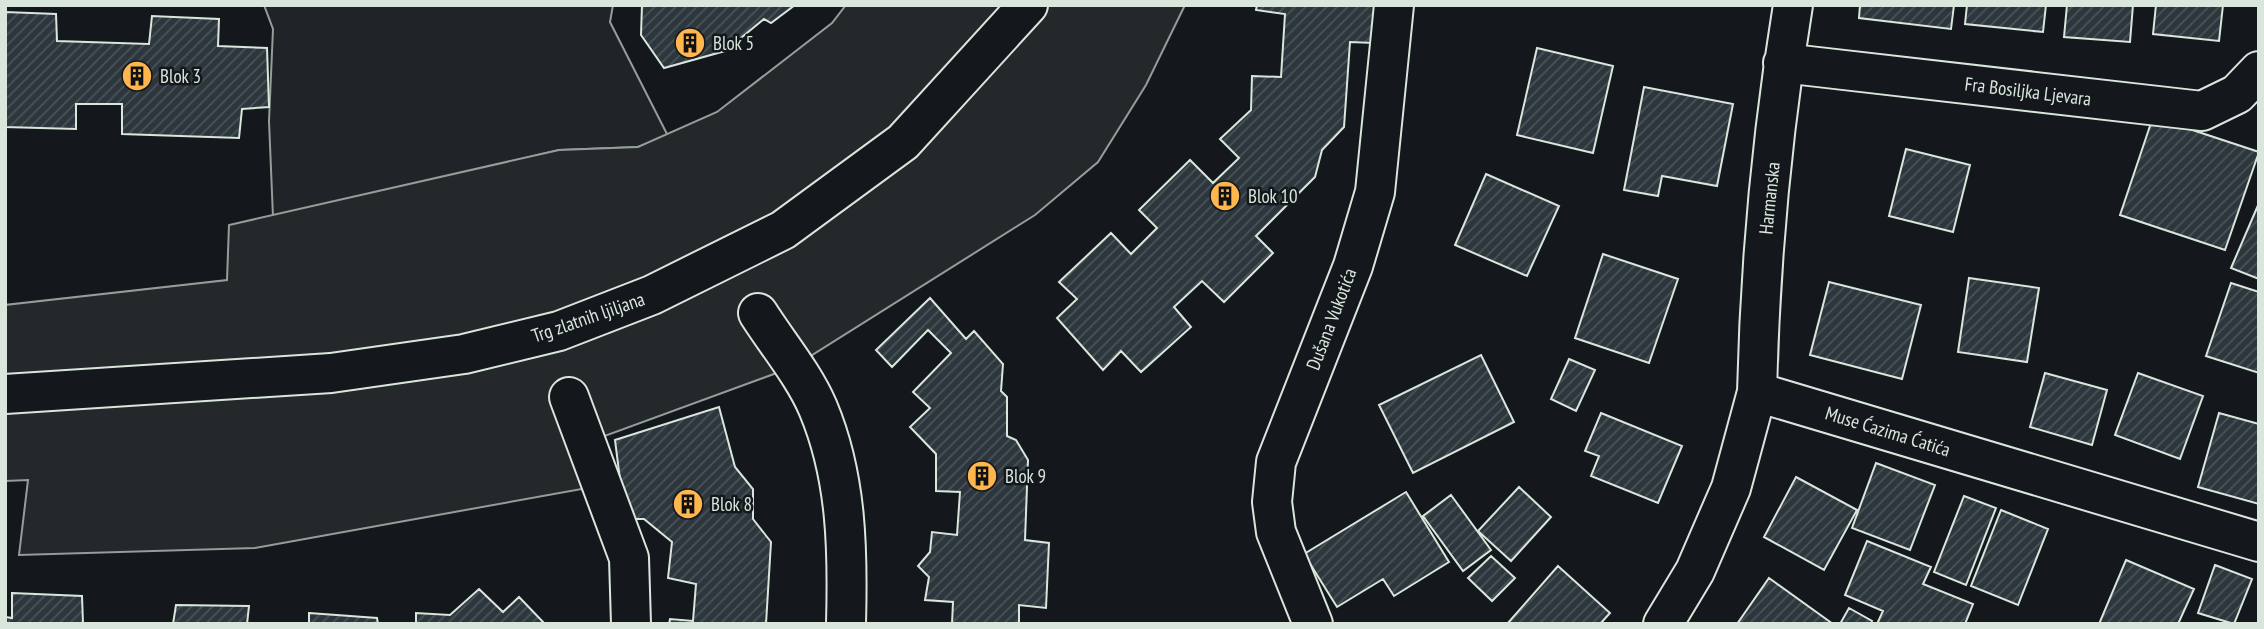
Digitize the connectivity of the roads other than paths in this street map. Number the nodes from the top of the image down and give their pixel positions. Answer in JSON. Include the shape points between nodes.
{"nodes":[{"id":1,"x":1028,"y":5,"type":"edge"},
{"id":2,"x":1394,"y":5,"type":"edge"},
{"id":3,"x":1793,"y":5,"type":"edge"},
{"id":4,"x":1783,"y":63,"type":"junction"},
{"id":5,"x":2259,"y":71,"type":"edge"},
{"id":6,"x":758,"y":313,"type":"dead end"},
{"id":7,"x":1758,"y":392,"type":"junction"},
{"id":8,"x":5,"y":394,"type":"edge"},
{"id":9,"x":569,"y":397,"type":"dead end"},
{"id":10,"x":2259,"y":542,"type":"edge"},
{"id":11,"x":631,"y":624,"type":"edge"},
{"id":12,"x":846,"y":624,"type":"edge"},
{"id":13,"x":1313,"y":624,"type":"edge"},
{"id":14,"x":1663,"y":624,"type":"edge"}],
"edges":[{"from":1,"to":8,"type":"street","name":"Trg zlatnih ljiljana","via":[[904,142],[783,230],[652,295],[559,331],[464,354],[331,373]]},
{"from":2,"to":13,"type":"street","name":"Dušana Vukotića","via":[[1375,192],[1353,266],[1276,462],[1272,502],[1276,531]]},
{"from":3,"to":4,"type":"street","name":"Harmanska"},
{"from":4,"to":5,"type":"street","name":"Fra Bosiljka Ljevara","via":[[2202,111],[2237,94]]},
{"from":4,"to":7,"type":"street","name":"Harmanska","via":[[1759,285]]},
{"from":6,"to":12,"type":"street","via":[[817,406],[835,460],[849,544]]},
{"from":7,"to":10,"type":"street","name":"Muse Ćazima Ćatića"},
{"from":7,"to":14,"type":"street","via":[[1731,488],[1695,572]]},
{"from":9,"to":11,"type":"street","via":[[629,558]]}]}
